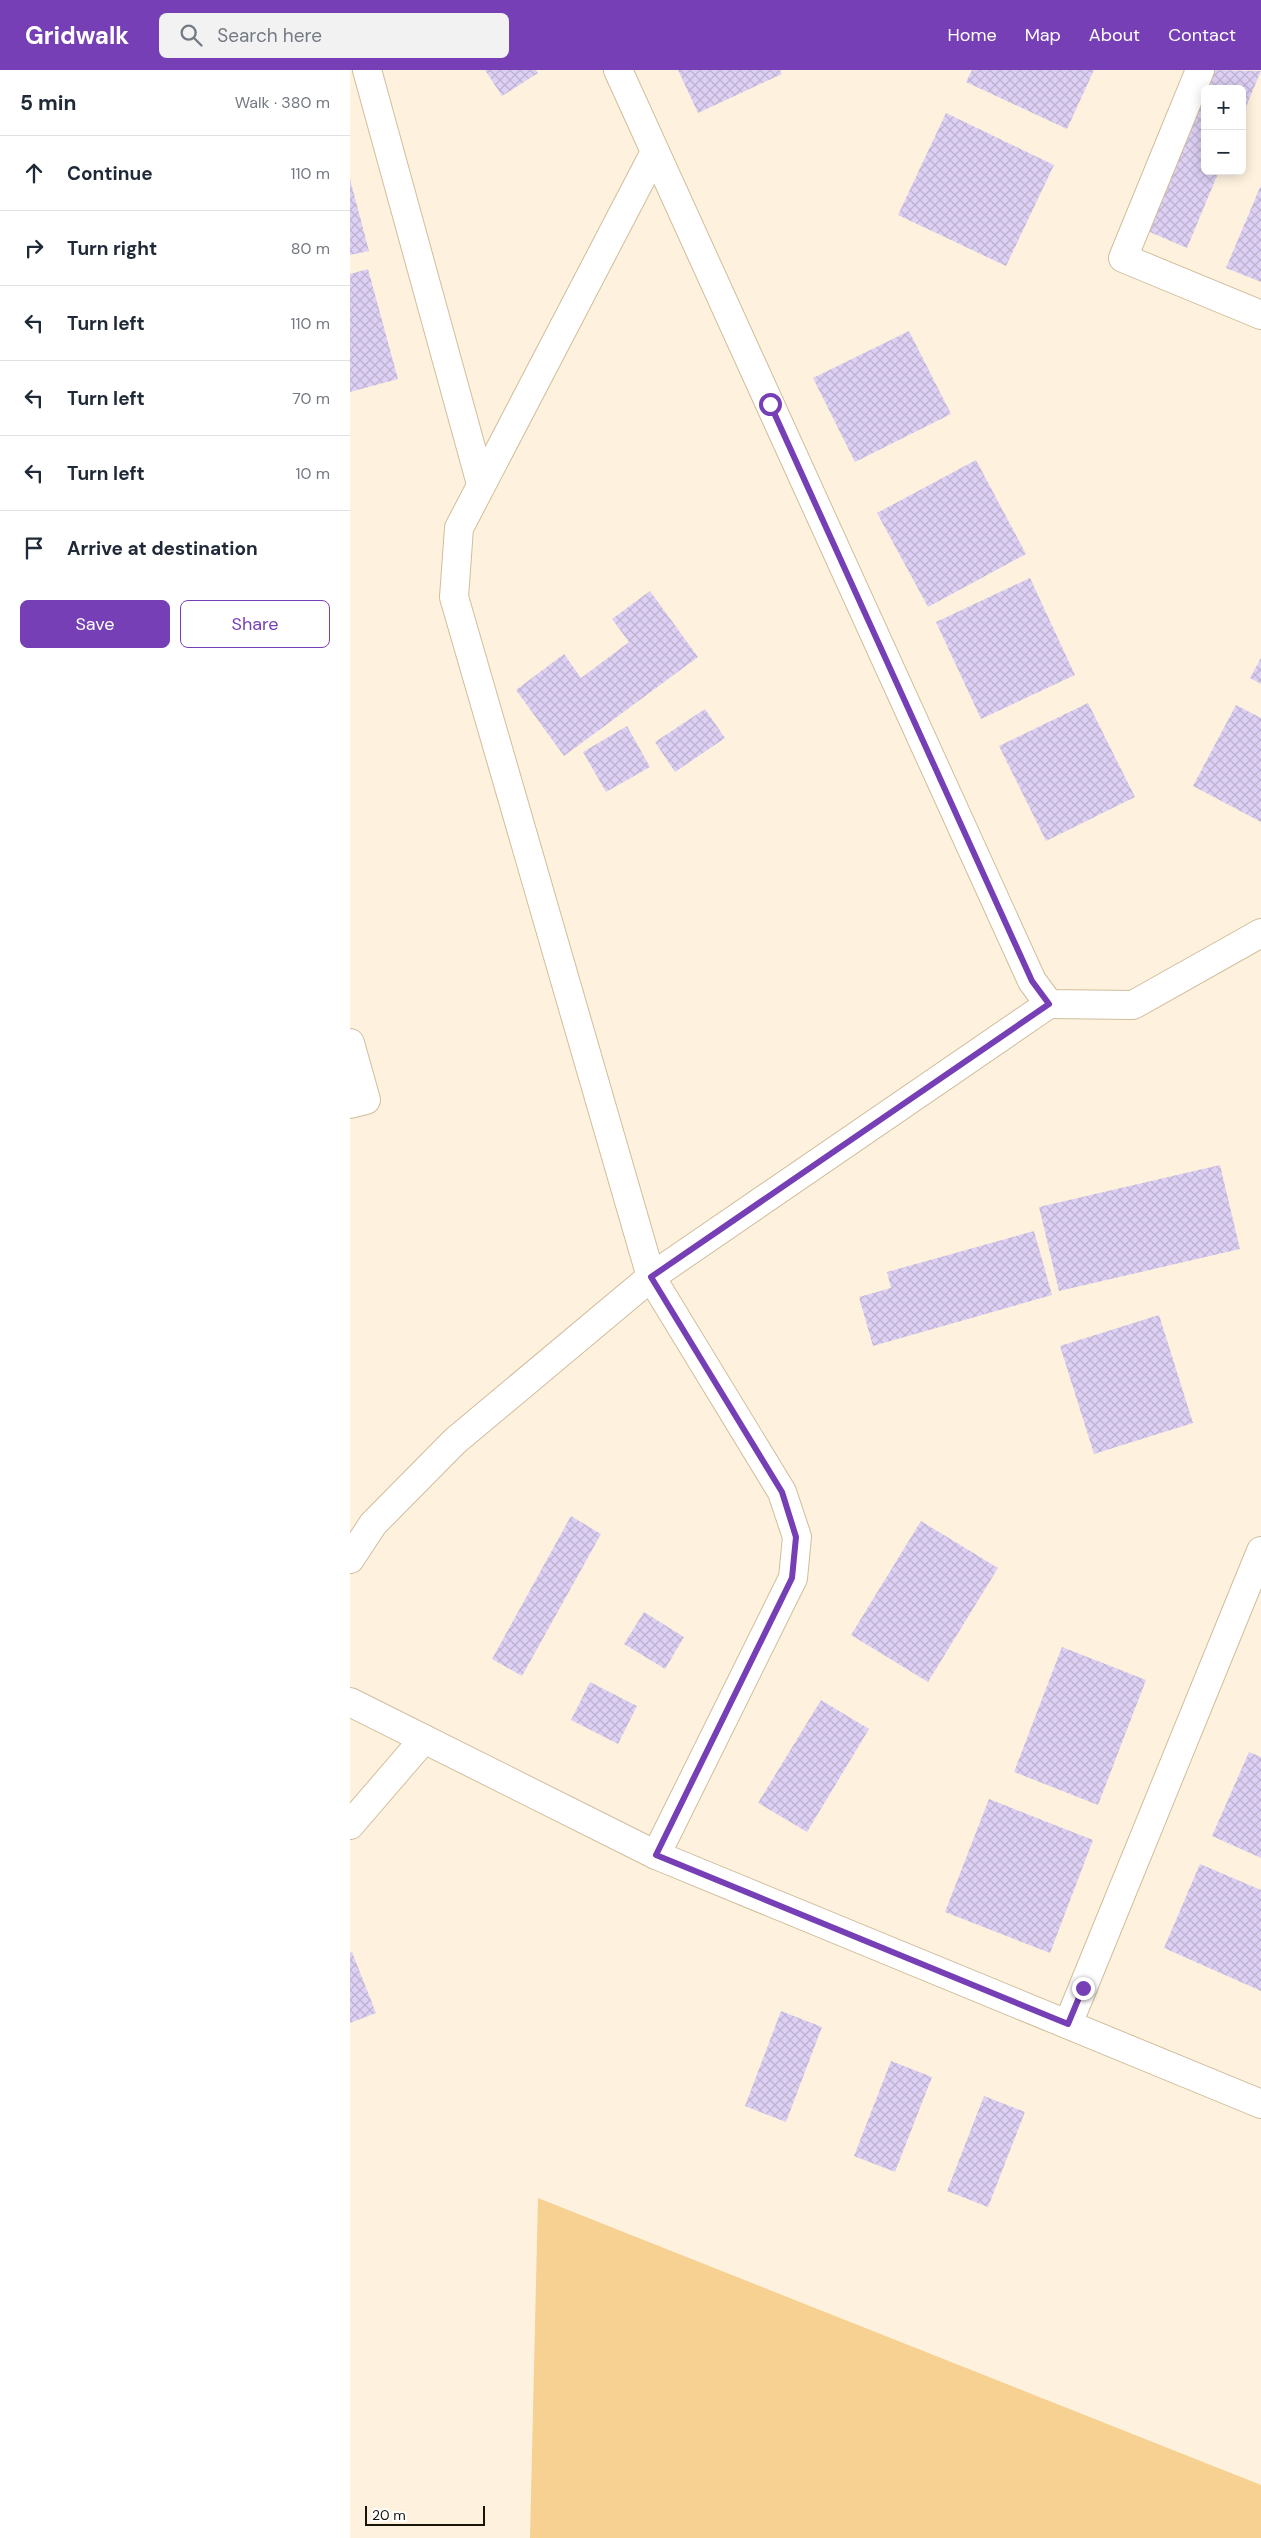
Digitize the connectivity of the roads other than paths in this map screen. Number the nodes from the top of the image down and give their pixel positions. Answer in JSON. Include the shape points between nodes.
{"nodes":[{"id":1,"x":367,"y":70,"type":"edge"},
{"id":2,"x":618,"y":70,"type":"edge"},
{"id":3,"x":1200,"y":70,"type":"edge"},
{"id":4,"x":655,"y":152,"type":"junction"},
{"id":5,"x":1261,"y":315,"type":"edge"},
{"id":6,"x":481,"y":484,"type":"junction"},
{"id":7,"x":1261,"y":933,"type":"edge"},
{"id":8,"x":1049,"y":1004,"type":"junction"},
{"id":9,"x":350,"y":1043,"type":"edge"},
{"id":10,"x":350,"y":1104,"type":"edge"},
{"id":11,"x":651,"y":1277,"type":"junction"},
{"id":12,"x":1261,"y":1551,"type":"edge"},
{"id":13,"x":350,"y":1559,"type":"edge"},
{"id":14,"x":350,"y":1702,"type":"edge"},
{"id":15,"x":424,"y":1739,"type":"junction"},
{"id":16,"x":350,"y":1825,"type":"edge"},
{"id":17,"x":656,"y":1855,"type":"junction"},
{"id":18,"x":1068,"y":2024,"type":"junction"},
{"id":19,"x":1261,"y":2104,"type":"edge"}],
"edges":[{"from":1,"to":6,"type":"lane"},
{"from":2,"to":4,"type":"lane"},
{"from":3,"to":5,"type":"lane","via":[[1124,258]]},
{"from":4,"to":6,"type":"lane"},
{"from":4,"to":8,"type":"lane","via":[[1032,981]]},
{"from":6,"to":11,"type":"lane","via":[[459,528],[454,597]]},
{"from":7,"to":8,"type":"lane","via":[[1133,1005]]},
{"from":8,"to":11,"type":"lane"},
{"from":9,"to":10,"type":"lane","via":[[366,1100]]},
{"from":11,"to":13,"type":"lane","via":[[455,1441],[373,1524]]},
{"from":11,"to":17,"type":"lane","via":[[782,1492],[796,1537],[792,1578]]},
{"from":12,"to":18,"type":"lane"},
{"from":14,"to":15,"type":"lane"},
{"from":15,"to":16,"type":"lane"},
{"from":15,"to":17,"type":"lane"},
{"from":17,"to":18,"type":"lane"},
{"from":18,"to":19,"type":"lane"}]}
